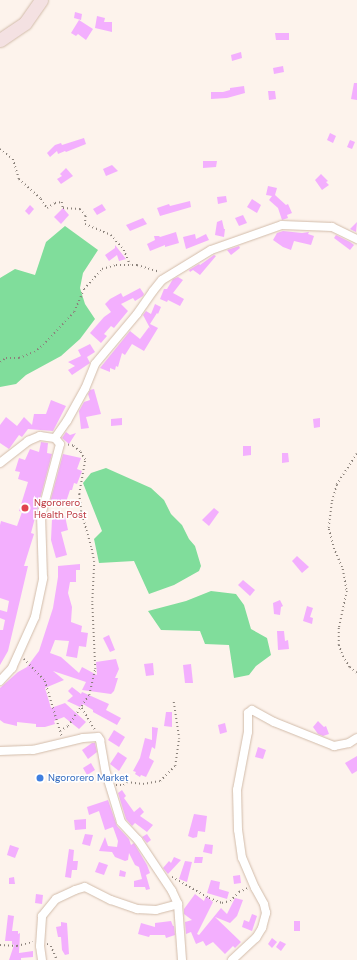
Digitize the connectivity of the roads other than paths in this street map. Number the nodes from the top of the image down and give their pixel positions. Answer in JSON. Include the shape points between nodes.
{"nodes":[{"id":1,"x":41,"y":0,"type":"edge"},
{"id":2,"x":0,"y":40,"type":"edge"},
{"id":3,"x":357,"y":239,"type":"edge"},
{"id":4,"x":57,"y":441,"type":"junction"},
{"id":5,"x":0,"y":463,"type":"edge"},
{"id":6,"x":0,"y":681,"type":"edge"},
{"id":7,"x":357,"y":738,"type":"edge"},
{"id":8,"x":0,"y":751,"type":"edge"},
{"id":9,"x":178,"y":904,"type":"junction"},
{"id":10,"x":42,"y":960,"type":"edge"},
{"id":11,"x":182,"y":960,"type":"edge"},
{"id":12,"x":232,"y":960,"type":"edge"}],
"edges":[{"from":1,"to":2,"type":"main road","via":[[24,23]]},
{"from":3,"to":4,"type":"street","via":[[332,227],[282,225],[211,250],[162,280],[95,364],[85,390]]},
{"from":4,"to":5,"type":"street","via":[[40,436],[28,441]]},
{"from":4,"to":6,"type":"street","via":[[41,516],[43,578],[35,617],[12,668]]},
{"from":7,"to":12,"type":"street","via":[[349,743],[334,746],[305,736],[254,711],[249,712],[248,732],[239,773],[238,830],[242,858],[266,913],[262,928],[251,944]]},
{"from":8,"to":9,"type":"street","via":[[33,750],[98,737],[123,827],[138,840]]},
{"from":9,"to":10,"type":"street","via":[[156,910],[144,910],[111,900],[85,887],[75,890],[56,899],[44,912],[40,943]]},
{"from":9,"to":11,"type":"street"}]}
